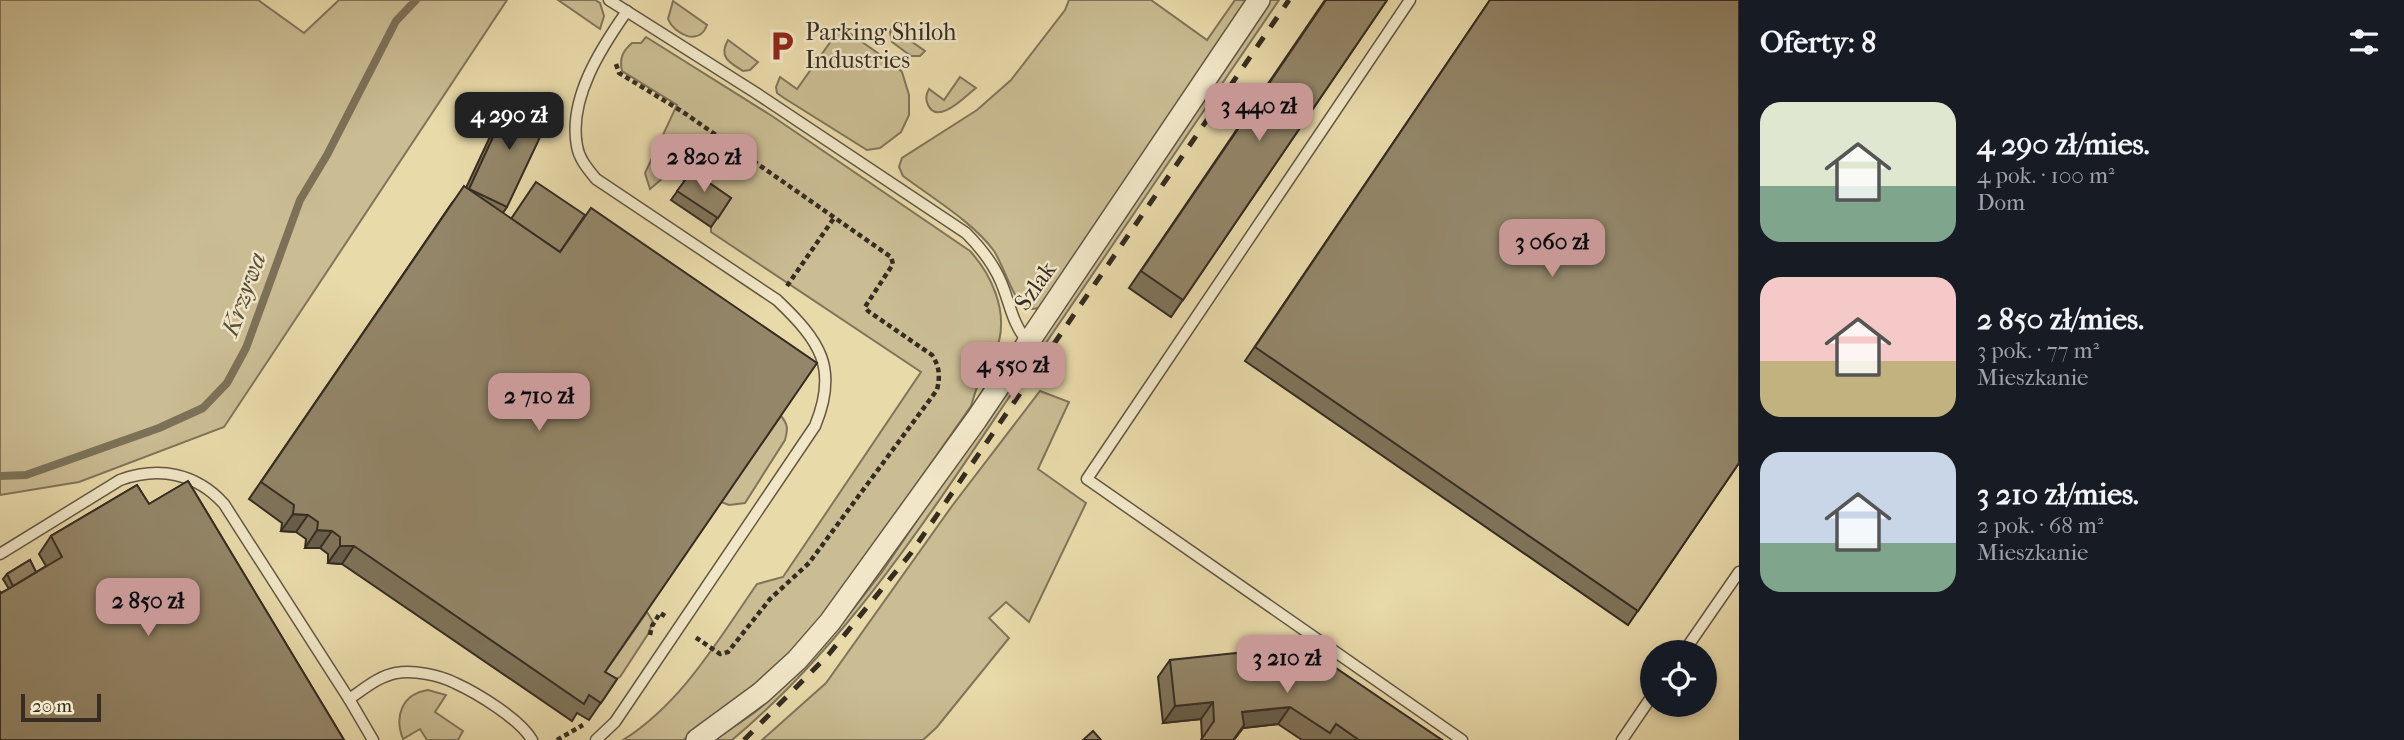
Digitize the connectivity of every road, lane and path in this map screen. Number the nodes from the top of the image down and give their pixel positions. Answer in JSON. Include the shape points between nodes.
{"nodes":[{"id":1,"x":609,"y":0,"type":"edge"},
{"id":2,"x":1259,"y":0,"type":"edge"},
{"id":3,"x":1410,"y":0,"type":"edge"},
{"id":4,"x":627,"y":11,"type":"junction"},
{"id":5,"x":617,"y":57,"type":"dead end"},
{"id":6,"x":834,"y":218,"type":"junction"},
{"id":7,"x":787,"y":286,"type":"dead end"},
{"id":8,"x":1028,"y":342,"type":"junction"},
{"id":9,"x":0,"y":554,"type":"edge"},
{"id":10,"x":1739,"y":572,"type":"edge"},
{"id":11,"x":680,"y":626,"type":"junction"},
{"id":12,"x":1691,"y":640,"type":"edge"},
{"id":13,"x":643,"y":646,"type":"dead end"},
{"id":14,"x":349,"y":698,"type":"junction"},
{"id":15,"x":1640,"y":714,"type":"edge"},
{"id":16,"x":591,"y":721,"type":"edge"},
{"id":17,"x":373,"y":740,"type":"edge"},
{"id":18,"x":533,"y":740,"type":"edge"},
{"id":19,"x":557,"y":740,"type":"edge"},
{"id":20,"x":596,"y":740,"type":"edge"},
{"id":21,"x":697,"y":740,"type":"edge"},
{"id":22,"x":1462,"y":740,"type":"edge"},
{"id":23,"x":1622,"y":740,"type":"edge"}],
"edges":[{"from":1,"to":4,"type":"lane"},
{"from":2,"to":8,"type":"street","name":"Szlak"},
{"from":3,"to":22,"type":"lane","via":[[1087,479]]},
{"from":4,"to":8,"type":"lane","via":[[966,233],[993,266],[1015,323]]},
{"from":4,"to":11,"type":"lane","via":[[610,35],[577,110],[577,148],[585,165],[596,178],[777,300],[815,344],[826,376],[823,406],[815,426]]},
{"from":5,"to":6,"type":"path","via":[[619,73]]},
{"from":6,"to":7,"type":"path"},
{"from":6,"to":11,"type":"path","via":[[893,260],[865,307],[932,355],[938,363],[937,390],[809,563],[770,599],[728,652],[720,654]]},
{"from":8,"to":21,"type":"street","name":"Szlak","via":[[830,622],[761,693]]},
{"from":9,"to":14,"type":"lane","via":[[120,480],[139,473],[159,473],[197,481],[224,504]]},
{"from":10,"to":12,"type":"lane"},
{"from":11,"to":13,"type":"path","via":[[660,613]]},
{"from":11,"to":20,"type":"lane","via":[[615,723]]},
{"from":14,"to":17,"type":"lane"},
{"from":14,"to":18,"type":"lane","via":[[379,678],[420,673],[453,682],[481,698]]},
{"from":15,"to":23,"type":"lane"},
{"from":16,"to":19,"type":"path"}]}
